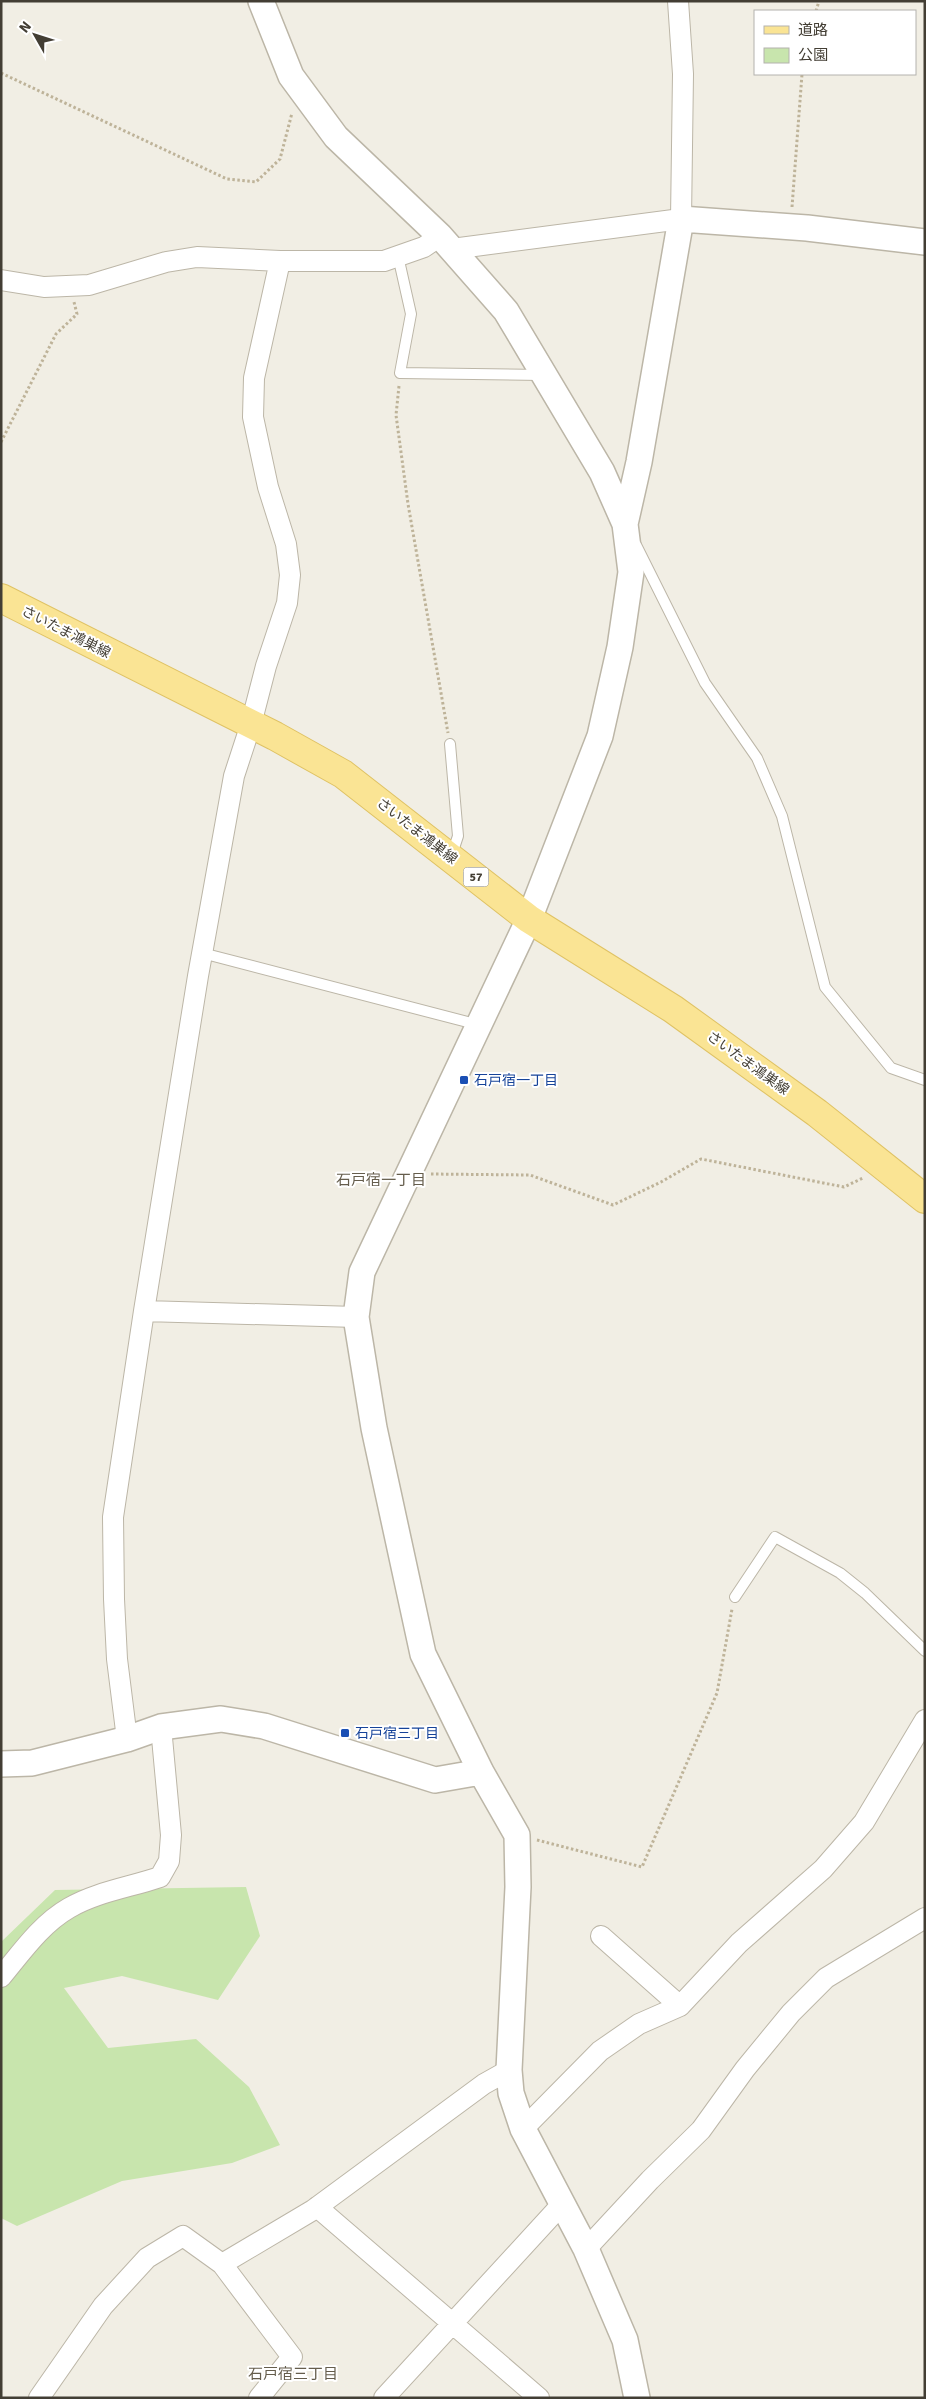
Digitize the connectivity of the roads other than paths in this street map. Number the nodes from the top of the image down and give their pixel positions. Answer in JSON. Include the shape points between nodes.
{"nodes":[{"id":1,"x":261,"y":1,"type":"edge"},
{"id":2,"x":678,"y":1,"type":"edge"},
{"id":3,"x":681,"y":219,"type":"junction"},
{"id":4,"x":446,"y":242,"type":"junction"},
{"id":5,"x":925,"y":242,"type":"edge"},
{"id":6,"x":398,"y":256,"type":"junction"},
{"id":7,"x":280,"y":261,"type":"junction"},
{"id":8,"x":1,"y":280,"type":"edge"},
{"id":9,"x":543,"y":375,"type":"junction"},
{"id":10,"x":626,"y":524,"type":"junction"},
{"id":11,"x":1,"y":598,"type":"edge"},
{"id":12,"x":251,"y":724,"type":"junction"},
{"id":13,"x":450,"y":744,"type":"road end"},
{"id":14,"x":451,"y":858,"type":"junction"},
{"id":15,"x":529,"y":919,"type":"junction"},
{"id":16,"x":202,"y":953,"type":"junction"},
{"id":17,"x":479,"y":1025,"type":"junction"},
{"id":18,"x":925,"y":1080,"type":"edge"},
{"id":19,"x":925,"y":1199,"type":"edge"},
{"id":20,"x":144,"y":1310,"type":"junction"},
{"id":21,"x":356,"y":1317,"type":"junction"},
{"id":22,"x":736,"y":1597,"type":"road end"},
{"id":23,"x":925,"y":1652,"type":"edge"},
{"id":24,"x":925,"y":1720,"type":"edge"},
{"id":25,"x":161,"y":1728,"type":"junction"},
{"id":26,"x":127,"y":1739,"type":"junction"},
{"id":27,"x":1,"y":1764,"type":"edge"},
{"id":28,"x":481,"y":1772,"type":"junction"},
{"id":29,"x":925,"y":1918,"type":"edge"},
{"id":30,"x":601,"y":1936,"type":"dead end"},
{"id":31,"x":1,"y":1977,"type":"edge"},
{"id":32,"x":680,"y":2006,"type":"junction"},
{"id":33,"x":509,"y":2070,"type":"junction"},
{"id":34,"x":522,"y":2129,"type":"junction"},
{"id":35,"x":563,"y":2203,"type":"junction"},
{"id":36,"x":317,"y":2207,"type":"junction"},
{"id":37,"x":586,"y":2249,"type":"junction"},
{"id":38,"x":222,"y":2264,"type":"junction"},
{"id":39,"x":453,"y":2322,"type":"junction"},
{"id":40,"x":39,"y":2398,"type":"edge"},
{"id":41,"x":259,"y":2398,"type":"edge"},
{"id":42,"x":384,"y":2398,"type":"edge"},
{"id":43,"x":539,"y":2398,"type":"edge"},
{"id":44,"x":637,"y":2398,"type":"edge"}],
"edges":[{"from":1,"to":4,"type":"street","via":[[296,82],[336,137]]},
{"from":2,"to":3,"type":"street","via":[[683,74]]},
{"from":3,"to":4,"type":"street"},
{"from":3,"to":5,"type":"street"},
{"from":3,"to":10,"type":"street"},
{"from":4,"to":6,"type":"street"},
{"from":4,"to":9,"type":"street","via":[[506,311]]},
{"from":6,"to":7,"type":"street","via":[[384,261]]},
{"from":6,"to":9,"type":"lane","via":[[411,314],[400,373]]},
{"from":7,"to":8,"type":"street","via":[[197,257],[166,262],[89,285],[44,287]]},
{"from":7,"to":12,"type":"street","via":[[254,378],[254,418],[268,487],[286,544],[290,575],[287,603]]},
{"from":9,"to":10,"type":"street","via":[[602,472]]},
{"from":10,"to":15,"type":"street","via":[[631,572],[620,647],[600,736]]},
{"from":10,"to":18,"type":"lane","via":[[705,683],[757,758],[782,816],[825,987],[890,1068]]},
{"from":11,"to":12,"type":"main road","name":"さいたま鴻巣線","number":"57"},
{"from":12,"to":14,"type":"main road","name":"さいたま鴻巣線","number":"57","via":[[343,774]]},
{"from":12,"to":16,"type":"street","via":[[234,776]]},
{"from":13,"to":14,"type":"lane","via":[[458,836]]},
{"from":14,"to":15,"type":"main road","name":"さいたま鴻巣線","number":"57"},
{"from":15,"to":17,"type":"street"},
{"from":15,"to":19,"type":"main road","name":"さいたま鴻巣線","number":"57","via":[[672,1008],[817,1113]]},
{"from":16,"to":17,"type":"lane"},
{"from":16,"to":20,"type":"street"},
{"from":17,"to":21,"type":"street","via":[[362,1272]]},
{"from":20,"to":21,"type":"street"},
{"from":20,"to":26,"type":"street","via":[[113,1517],[116,1633]]},
{"from":21,"to":28,"type":"street","via":[[374,1428],[422,1654]]},
{"from":22,"to":23,"type":"lane","via":[[776,1537],[840,1573]]},
{"from":24,"to":32,"type":"street","via":[[864,1822],[823,1869],[739,1943]]},
{"from":25,"to":26,"type":"street"},
{"from":25,"to":28,"type":"street","via":[[221,1719],[264,1726],[435,1780]]},
{"from":25,"to":31,"type":"street","via":[[171,1835],[169,1861],[160,1877],[104,1893],[68,1908],[33,1937]]},
{"from":26,"to":27,"type":"street","via":[[32,1763]]},
{"from":28,"to":33,"type":"street","via":[[517,1835],[518,1887]]},
{"from":29,"to":37,"type":"street","via":[[826,1978],[786,2020],[700,2130]]},
{"from":30,"to":32,"type":"street"},
{"from":32,"to":34,"type":"street","via":[[639,2024],[600,2051]]},
{"from":33,"to":34,"type":"street","via":[[511,2093]]},
{"from":33,"to":36,"type":"street","via":[[484,2084]]},
{"from":34,"to":35,"type":"street"},
{"from":35,"to":37,"type":"street"},
{"from":35,"to":39,"type":"street"},
{"from":36,"to":38,"type":"street"},
{"from":36,"to":39,"type":"street"},
{"from":37,"to":44,"type":"street","via":[[625,2340]]},
{"from":38,"to":40,"type":"street","via":[[183,2236],[147,2258],[103,2306]]},
{"from":38,"to":41,"type":"street","via":[[292,2357]]},
{"from":39,"to":42,"type":"street"},
{"from":39,"to":43,"type":"street"}]}
